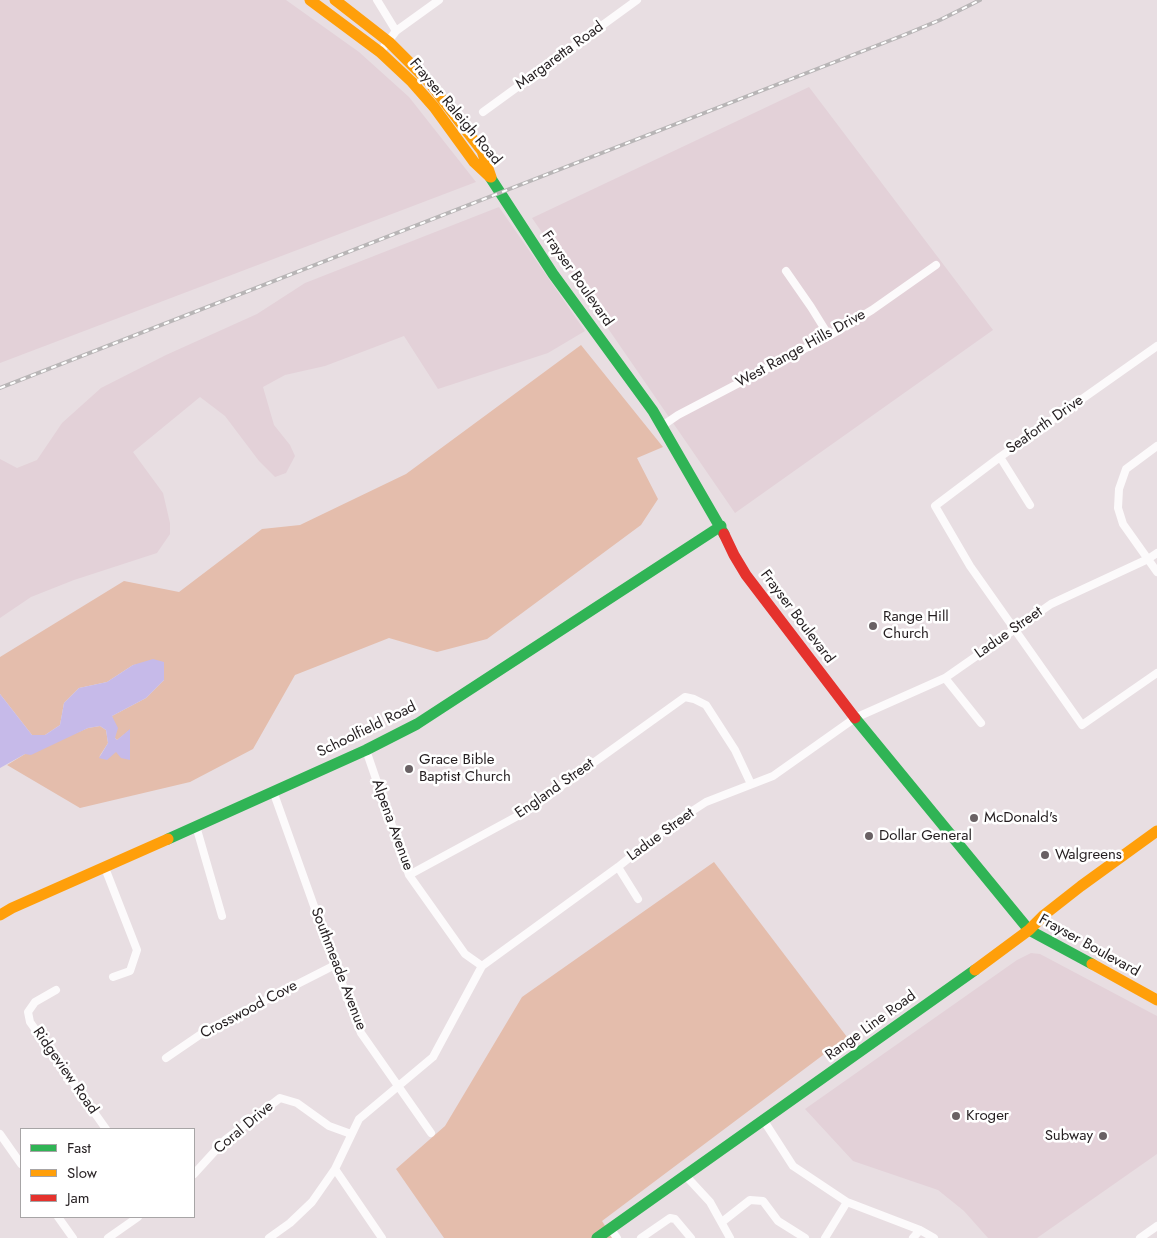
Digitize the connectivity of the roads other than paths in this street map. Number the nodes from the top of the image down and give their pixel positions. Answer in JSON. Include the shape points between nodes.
{"nodes":[{"id":1,"x":310,"y":0,"type":"edge"},
{"id":2,"x":335,"y":0,"type":"edge"},
{"id":3,"x":377,"y":0,"type":"edge"},
{"id":4,"x":439,"y":0,"type":"edge"},
{"id":5,"x":637,"y":0,"type":"edge"},
{"id":6,"x":396,"y":31,"type":"junction"},
{"id":7,"x":389,"y":42,"type":"junction"},
{"id":8,"x":380,"y":52,"type":"junction"},
{"id":9,"x":483,"y":112,"type":"dead end"},
{"id":10,"x":492,"y":179,"type":"junction"},
{"id":11,"x":936,"y":265,"type":"dead end"},
{"id":12,"x":786,"y":271,"type":"dead end"},
{"id":13,"x":829,"y":336,"type":"junction"},
{"id":14,"x":1157,"y":346,"type":"edge"},
{"id":15,"x":662,"y":426,"type":"junction"},
{"id":16,"x":1157,"y":446,"type":"edge"},
{"id":17,"x":1000,"y":457,"type":"junction"},
{"id":18,"x":1030,"y":505,"type":"dead end"},
{"id":19,"x":721,"y":526,"type":"junction"},
{"id":20,"x":1157,"y":553,"type":"edge"},
{"id":21,"x":1148,"y":560,"type":"junction"},
{"id":22,"x":1157,"y":572,"type":"edge"},
{"id":23,"x":1013,"y":629,"type":"junction"},
{"id":24,"x":1157,"y":673,"type":"edge"},
{"id":25,"x":945,"y":678,"type":"junction"},
{"id":26,"x":855,"y":718,"type":"junction"},
{"id":27,"x":981,"y":723,"type":"dead end"},
{"id":28,"x":366,"y":750,"type":"junction"},
{"id":29,"x":751,"y":784,"type":"junction"},
{"id":30,"x":273,"y":790,"type":"junction"},
{"id":31,"x":196,"y":826,"type":"junction"},
{"id":32,"x":1157,"y":831,"type":"edge"},
{"id":33,"x":618,"y":867,"type":"junction"},
{"id":34,"x":105,"y":868,"type":"junction"},
{"id":35,"x":409,"y":875,"type":"junction"},
{"id":36,"x":638,"y":899,"type":"dead end"},
{"id":37,"x":0,"y":915,"type":"edge"},
{"id":38,"x":222,"y":916,"type":"dead end"},
{"id":39,"x":1029,"y":930,"type":"junction"},
{"id":40,"x":335,"y":965,"type":"junction"},
{"id":41,"x":482,"y":966,"type":"junction"},
{"id":42,"x":113,"y":977,"type":"dead end"},
{"id":43,"x":56,"y":990,"type":"dead end"},
{"id":44,"x":1157,"y":1000,"type":"edge"},
{"id":45,"x":166,"y":1058,"type":"dead end"},
{"id":46,"x":398,"y":1085,"type":"junction"},
{"id":47,"x":764,"y":1120,"type":"junction"},
{"id":48,"x":105,"y":1128,"type":"edge"},
{"id":49,"x":431,"y":1133,"type":"dead end"},
{"id":50,"x":0,"y":1134,"type":"edge"},
{"id":51,"x":351,"y":1134,"type":"junction"},
{"id":52,"x":20,"y":1163,"type":"edge"},
{"id":53,"x":335,"y":1169,"type":"junction"},
{"id":54,"x":195,"y":1173,"type":"edge"},
{"id":55,"x":684,"y":1175,"type":"junction"},
{"id":56,"x":847,"y":1202,"type":"junction"},
{"id":57,"x":59,"y":1218,"type":"edge"},
{"id":58,"x":137,"y":1218,"type":"edge"},
{"id":59,"x":722,"y":1222,"type":"junction"},
{"id":60,"x":1157,"y":1226,"type":"edge"},
{"id":61,"x":610,"y":1228,"type":"junction"},
{"id":62,"x":920,"y":1230,"type":"junction"},
{"id":63,"x":73,"y":1238,"type":"edge"},
{"id":64,"x":108,"y":1238,"type":"edge"},
{"id":65,"x":269,"y":1238,"type":"edge"},
{"id":66,"x":382,"y":1238,"type":"edge"},
{"id":67,"x":597,"y":1238,"type":"edge"},
{"id":68,"x":617,"y":1238,"type":"edge"},
{"id":69,"x":641,"y":1238,"type":"edge"},
{"id":70,"x":691,"y":1238,"type":"edge"},
{"id":71,"x":730,"y":1238,"type":"edge"},
{"id":72,"x":805,"y":1238,"type":"edge"},
{"id":73,"x":825,"y":1238,"type":"edge"},
{"id":74,"x":913,"y":1238,"type":"edge"},
{"id":75,"x":934,"y":1238,"type":"edge"},
{"id":76,"x":1140,"y":1238,"type":"edge"}],
"edges":[{"from":1,"to":8,"type":"main road","name":"Frayser Raleigh Road"},
{"from":2,"to":7,"type":"main road","name":"Frayser Raleigh Road"},
{"from":3,"to":6,"type":"street"},
{"from":4,"to":6,"type":"street"},
{"from":5,"to":9,"type":"street","name":"Margaretta Road"},
{"from":6,"to":7,"type":"street"},
{"from":7,"to":8,"type":"street"},
{"from":7,"to":10,"type":"main road","name":"Frayser Raleigh Road","via":[[429,82],[464,126],[482,151]]},
{"from":8,"to":10,"type":"main road","name":"Frayser Raleigh Road","via":[[412,82],[474,162]]},
{"from":10,"to":15,"type":"main road","name":"Frayser Boulevard","via":[[553,274]]},
{"from":11,"to":13,"type":"street","name":"West Range Hills Drive"},
{"from":12,"to":13,"type":"street"},
{"from":13,"to":15,"type":"street","name":"West Range Hills Drive"},
{"from":14,"to":17,"type":"street","name":"Seaforth Drive"},
{"from":15,"to":19,"type":"main road","name":"Frayser Boulevard"},
{"from":16,"to":21,"type":"street","via":[[1126,469],[1118,489],[1118,508],[1123,524]]},
{"from":17,"to":18,"type":"street"},
{"from":17,"to":23,"type":"street","name":"Seaforth Drive","via":[[935,506],[970,566]]},
{"from":19,"to":26,"type":"main road","name":"Frayser Boulevard","via":[[746,575]]},
{"from":19,"to":28,"type":"main road","name":"Schoolfield Road","via":[[417,724]]},
{"from":20,"to":21,"type":"street","name":"Ladue Street"},
{"from":21,"to":22,"type":"street"},
{"from":21,"to":23,"type":"street","name":"Ladue Street","via":[[1051,604]]},
{"from":23,"to":24,"type":"street","via":[[1082,725]]},
{"from":23,"to":25,"type":"street","name":"Ladue Street"},
{"from":25,"to":26,"type":"street","name":"Ladue Street"},
{"from":25,"to":27,"type":"street"},
{"from":26,"to":29,"type":"street","name":"Ladue Street","via":[[773,776]]},
{"from":26,"to":39,"type":"main road","name":"Frayser Boulevard"},
{"from":28,"to":30,"type":"main road","name":"Schoolfield Road"},
{"from":28,"to":35,"type":"street","name":"Alpena Avenue"},
{"from":29,"to":33,"type":"street","name":"Ladue Street","via":[[706,802],[669,826]]},
{"from":29,"to":35,"type":"street","name":"England Street","via":[[735,750],[706,706],[685,697],[525,812]]},
{"from":30,"to":31,"type":"main road","name":"Schoolfield Road"},
{"from":30,"to":40,"type":"street","name":"Southmeade Avenue"},
{"from":31,"to":34,"type":"main road","name":"Schoolfield Road"},
{"from":31,"to":38,"type":"street"},
{"from":32,"to":39,"type":"main road","name":"Range Line Road","via":[[1081,886]]},
{"from":33,"to":36,"type":"street"},
{"from":33,"to":41,"type":"street","name":"Ladue Street"},
{"from":34,"to":37,"type":"main road","name":"Schoolfield Road"},
{"from":34,"to":42,"type":"street","via":[[137,950],[130,971]]},
{"from":35,"to":41,"type":"street","name":"Alpena Avenue","via":[[465,954]]},
{"from":39,"to":44,"type":"main road","name":"Frayser Boulevard"},
{"from":39,"to":47,"type":"main road","name":"Range Line Road"},
{"from":40,"to":45,"type":"street","name":"Crosswood Cove","via":[[207,1030]]},
{"from":40,"to":46,"type":"street","name":"Southmeade Avenue","via":[[361,1033]]},
{"from":41,"to":46,"type":"street","name":"Ladue Street","via":[[433,1057]]},
{"from":43,"to":48,"type":"street","name":"Ridgeview Road","via":[[35,1002],[28,1012],[30,1022]]},
{"from":46,"to":49,"type":"street","name":"Southmeade Avenue"},
{"from":46,"to":51,"type":"street","name":"Ladue Street","via":[[359,1118]]},
{"from":47,"to":55,"type":"main road","name":"Range Line Road"},
{"from":47,"to":56,"type":"street","via":[[793,1166]]},
{"from":50,"to":52,"type":"street"},
{"from":51,"to":53,"type":"street","name":"Ladue Street"},
{"from":51,"to":54,"type":"street","name":"Coral Drive","via":[[329,1126],[297,1103],[280,1098],[225,1140]]},
{"from":53,"to":65,"type":"street","name":"Ladue Street","via":[[312,1202]]},
{"from":53,"to":66,"type":"street"},
{"from":55,"to":59,"type":"street","via":[[710,1202]]},
{"from":55,"to":61,"type":"main road","name":"Range Line Road"},
{"from":56,"to":62,"type":"street"},
{"from":56,"to":73,"type":"street"},
{"from":57,"to":63,"type":"street"},
{"from":58,"to":64,"type":"street"},
{"from":59,"to":71,"type":"street"},
{"from":59,"to":72,"type":"street","via":[[750,1200],[764,1201],[778,1221]]},
{"from":60,"to":76,"type":"street"},
{"from":61,"to":67,"type":"main road","name":"Range Line Road"},
{"from":61,"to":68,"type":"street"},
{"from":62,"to":74,"type":"street"},
{"from":62,"to":75,"type":"street"},
{"from":69,"to":70,"type":"street","via":[[670,1218],[675,1219]]}]}
